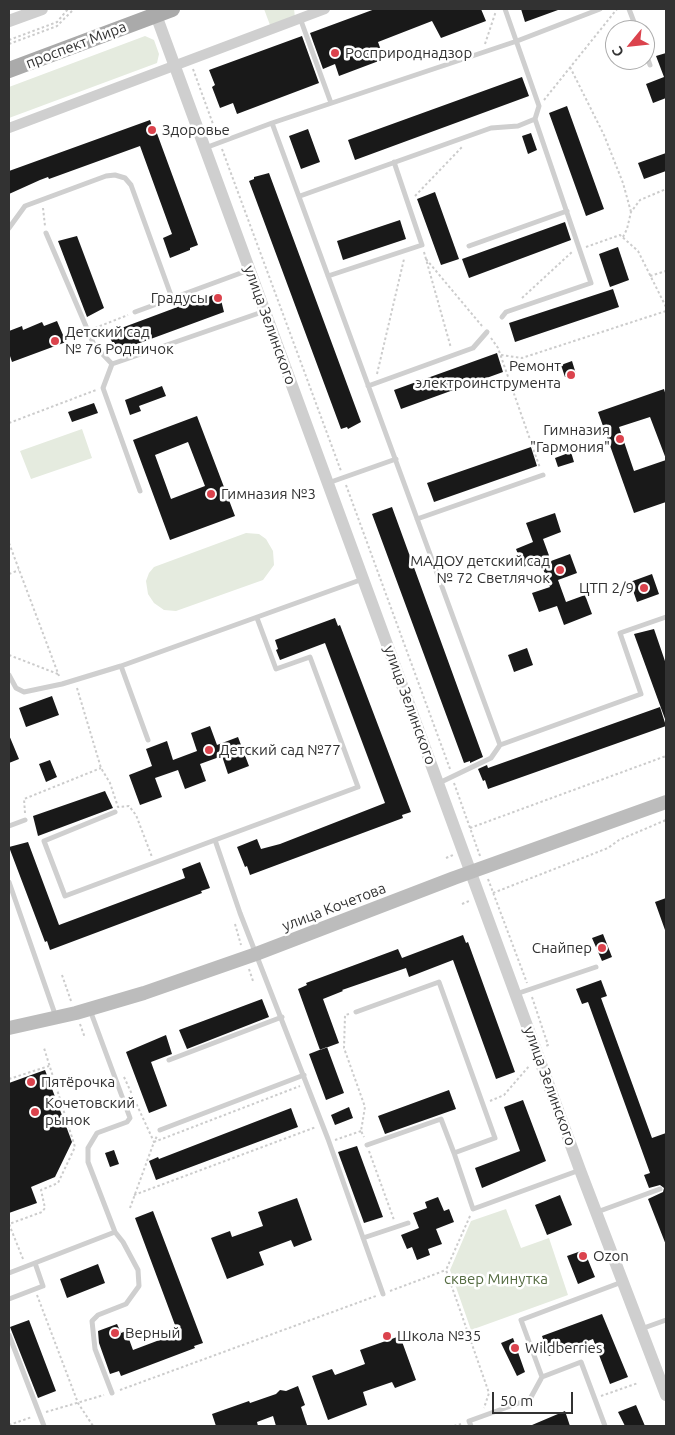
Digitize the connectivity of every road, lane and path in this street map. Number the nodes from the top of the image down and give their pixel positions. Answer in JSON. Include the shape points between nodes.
{"nodes":[{"id":1,"x":42,"y":9,"type":"edge"},
{"id":2,"x":68,"y":9,"type":"edge"},
{"id":3,"x":74,"y":9,"type":"edge"},
{"id":4,"x":92,"y":9,"type":"edge"},
{"id":5,"x":104,"y":9,"type":"edge"},
{"id":6,"x":172,"y":9,"type":"edge"},
{"id":7,"x":325,"y":9,"type":"edge"},
{"id":8,"x":497,"y":9,"type":"edge"},
{"id":9,"x":505,"y":9,"type":"edge"},
{"id":10,"x":600,"y":9,"type":"edge"},
{"id":11,"x":618,"y":9,"type":"edge"},
{"id":12,"x":156,"y":15,"type":"junction"},
{"id":13,"x":300,"y":18,"type":"junction"},
{"id":14,"x":9,"y":22,"type":"edge"},
{"id":15,"x":9,"y":40,"type":"edge"},
{"id":16,"x":517,"y":41,"type":"junction"},
{"id":17,"x":9,"y":44,"type":"edge"},
{"id":18,"x":482,"y":53,"type":"junction"},
{"id":19,"x":175,"y":64,"type":"junction"},
{"id":20,"x":570,"y":67,"type":"junction"},
{"id":21,"x":9,"y":70,"type":"edge"},
{"id":22,"x":331,"y":103,"type":"junction"},
{"id":23,"x":540,"y":106,"type":"junction"},
{"id":24,"x":535,"y":119,"type":"junction"},
{"id":25,"x":272,"y":123,"type":"junction"},
{"id":26,"x":9,"y":128,"type":"edge"},
{"id":27,"x":475,"y":134,"type":"junction"},
{"id":28,"x":205,"y":148,"type":"junction"},
{"id":29,"x":394,"y":162,"type":"junction"},
{"id":30,"x":666,"y":189,"type":"edge"},
{"id":31,"x":300,"y":196,"type":"junction"},
{"id":32,"x":42,"y":200,"type":"junction"},
{"id":33,"x":408,"y":203,"type":"junction"},
{"id":34,"x":566,"y":211,"type":"junction"},
{"id":35,"x":631,"y":212,"type":"junction"},
{"id":36,"x":9,"y":228,"type":"edge"},
{"id":37,"x":46,"y":233,"type":"joint"},
{"id":38,"x":623,"y":237,"type":"dead end"},
{"id":39,"x":422,"y":245,"type":"junction"},
{"id":40,"x":469,"y":246,"type":"dead end"},
{"id":41,"x":406,"y":250,"type":"junction"},
{"id":42,"x":426,"y":259,"type":"junction"},
{"id":43,"x":250,"y":269,"type":"junction"},
{"id":44,"x":666,"y":271,"type":"edge"},
{"id":45,"x":328,"y":276,"type":"junction"},
{"id":46,"x":650,"y":276,"type":"dead end"},
{"id":47,"x":172,"y":298,"type":"junction"},
{"id":48,"x":265,"y":311,"type":"junction"},
{"id":49,"x":666,"y":311,"type":"edge"},
{"id":50,"x":135,"y":312,"type":"joint"},
{"id":51,"x":502,"y":317,"type":"dead end"},
{"id":52,"x":88,"y":331,"type":"junction"},
{"id":53,"x":487,"y":332,"type":"junction"},
{"id":54,"x":453,"y":355,"type":"junction"},
{"id":55,"x":501,"y":355,"type":"junction"},
{"id":56,"x":112,"y":364,"type":"junction"},
{"id":57,"x":375,"y":383,"type":"junction"},
{"id":58,"x":368,"y":386,"type":"junction"},
{"id":59,"x":102,"y":388,"type":"junction"},
{"id":60,"x":9,"y":423,"type":"edge"},
{"id":61,"x":396,"y":459,"type":"junction"},
{"id":62,"x":543,"y":475,"type":"joint"},
{"id":63,"x":328,"y":483,"type":"junction"},
{"id":64,"x":140,"y":491,"type":"dead end"},
{"id":65,"x":417,"y":519,"type":"junction"},
{"id":66,"x":9,"y":543,"type":"edge"},
{"id":67,"x":19,"y":570,"type":"junction"},
{"id":68,"x":9,"y":574,"type":"edge"},
{"id":69,"x":364,"y":579,"type":"junction"},
{"id":70,"x":666,"y":617,"type":"edge"},
{"id":71,"x":257,"y":618,"type":"junction"},
{"id":72,"x":9,"y":655,"type":"edge"},
{"id":73,"x":122,"y":666,"type":"junction"},
{"id":74,"x":58,"y":674,"type":"junction"},
{"id":75,"x":9,"y":675,"type":"edge"},
{"id":76,"x":75,"y":680,"type":"junction"},
{"id":77,"x":62,"y":684,"type":"junction"},
{"id":78,"x":148,"y":740,"type":"dead end"},
{"id":79,"x":500,"y":745,"type":"junction"},
{"id":80,"x":666,"y":756,"type":"edge"},
{"id":81,"x":102,"y":768,"type":"junction"},
{"id":82,"x":439,"y":783,"type":"junction"},
{"id":83,"x":666,"y":802,"type":"edge"},
{"id":84,"x":114,"y":812,"type":"dead end"},
{"id":85,"x":25,"y":820,"type":"joint"},
{"id":86,"x":666,"y":820,"type":"edge"},
{"id":87,"x":9,"y":826,"type":"edge"},
{"id":88,"x":470,"y":828,"type":"dead end"},
{"id":89,"x":215,"y":840,"type":"junction"},
{"id":90,"x":154,"y":863,"type":"junction"},
{"id":91,"x":472,"y":872,"type":"junction"},
{"id":92,"x":9,"y":882,"type":"edge"},
{"id":93,"x":480,"y":897,"type":"junction"},
{"id":94,"x":462,"y":904,"type":"dead end"},
{"id":95,"x":256,"y":954,"type":"junction"},
{"id":96,"x":596,"y":967,"type":"dead end"},
{"id":97,"x":516,"y":994,"type":"junction"},
{"id":98,"x":90,"y":1010,"type":"junction"},
{"id":99,"x":356,"y":1012,"type":"joint"},
{"id":100,"x":282,"y":1017,"type":"junction"},
{"id":101,"x":57,"y":1018,"type":"junction"},
{"id":102,"x":9,"y":1028,"type":"edge"},
{"id":103,"x":44,"y":1048,"type":"dead end"},
{"id":104,"x":168,"y":1060,"type":"dead end"},
{"id":105,"x":530,"y":1065,"type":"dead end"},
{"id":106,"x":49,"y":1066,"type":"junction"},
{"id":107,"x":123,"y":1074,"type":"dead end"},
{"id":108,"x":304,"y":1075,"type":"junction"},
{"id":109,"x":9,"y":1079,"type":"edge"},
{"id":110,"x":307,"y":1083,"type":"junction"},
{"id":111,"x":483,"y":1104,"type":"junction"},
{"id":112,"x":319,"y":1126,"type":"dead end"},
{"id":113,"x":160,"y":1130,"type":"joint"},
{"id":114,"x":361,"y":1131,"type":"junction"},
{"id":115,"x":154,"y":1142,"type":"junction"},
{"id":116,"x":329,"y":1142,"type":"junction"},
{"id":117,"x":367,"y":1146,"type":"junction"},
{"id":118,"x":454,"y":1153,"type":"junction"},
{"id":119,"x":580,"y":1170,"type":"junction"},
{"id":120,"x":660,"y":1189,"type":"dead end"},
{"id":121,"x":134,"y":1195,"type":"junction"},
{"id":122,"x":130,"y":1208,"type":"dead end"},
{"id":123,"x":473,"y":1209,"type":"junction"},
{"id":124,"x":596,"y":1212,"type":"junction"},
{"id":125,"x":408,"y":1223,"type":"dead end"},
{"id":126,"x":9,"y":1224,"type":"edge"},
{"id":127,"x":397,"y":1226,"type":"junction"},
{"id":128,"x":114,"y":1232,"type":"junction"},
{"id":129,"x":363,"y":1238,"type":"junction"},
{"id":130,"x":35,"y":1263,"type":"junction"},
{"id":131,"x":26,"y":1266,"type":"junction"},
{"id":132,"x":446,"y":1270,"type":"junction"},
{"id":133,"x":9,"y":1273,"type":"edge"},
{"id":134,"x":622,"y":1282,"type":"junction"},
{"id":135,"x":35,"y":1289,"type":"junction"},
{"id":136,"x":383,"y":1294,"type":"junction"},
{"id":137,"x":9,"y":1299,"type":"edge"},
{"id":138,"x":666,"y":1320,"type":"edge"},
{"id":139,"x":641,"y":1329,"type":"junction"},
{"id":140,"x":9,"y":1334,"type":"edge"},
{"id":141,"x":16,"y":1355,"type":"junction"},
{"id":142,"x":9,"y":1358,"type":"edge"},
{"id":143,"x":542,"y":1377,"type":"junction"},
{"id":144,"x":638,"y":1383,"type":"dead end"},
{"id":145,"x":112,"y":1393,"type":"junction"},
{"id":146,"x":666,"y":1395,"type":"edge"},
{"id":147,"x":594,"y":1398,"type":"junction"},
{"id":148,"x":78,"y":1403,"type":"junction"},
{"id":149,"x":39,"y":1414,"type":"junction"},
{"id":150,"x":481,"y":1417,"type":"junction"},
{"id":151,"x":9,"y":1425,"type":"edge"},
{"id":152,"x":44,"y":1426,"type":"edge"},
{"id":153,"x":92,"y":1426,"type":"edge"},
{"id":154,"x":471,"y":1426,"type":"edge"},
{"id":155,"x":605,"y":1426,"type":"edge"}],
"edges":[{"from":1,"to":14,"type":"street"},
{"from":2,"to":15,"type":"path","via":[[57,22]]},
{"from":3,"to":17,"type":"path","via":[[57,26]]},
{"from":4,"to":5,"type":"path"},
{"from":6,"to":12,"type":"main road","name":"проспект Мира"},
{"from":7,"to":13,"type":"street"},
{"from":8,"to":18,"type":"path"},
{"from":9,"to":16,"type":"lane"},
{"from":10,"to":16,"type":"lane"},
{"from":11,"to":20,"type":"path"},
{"from":12,"to":19,"type":"street","name":"улица Зелинского"},
{"from":12,"to":21,"type":"main road","name":"проспект Мира"},
{"from":13,"to":19,"type":"street"},
{"from":13,"to":22,"type":"lane"},
{"from":16,"to":18,"type":"lane"},
{"from":16,"to":23,"type":"lane"},
{"from":18,"to":22,"type":"lane"},
{"from":19,"to":26,"type":"street"},
{"from":19,"to":28,"type":"street","name":"улица Зелинского"},
{"from":20,"to":23,"type":"path"},
{"from":20,"to":35,"type":"path","via":[[604,135]]},
{"from":22,"to":25,"type":"lane"},
{"from":23,"to":24,"type":"lane"},
{"from":24,"to":27,"type":"lane","via":[[518,126],[491,128]]},
{"from":24,"to":34,"type":"lane"},
{"from":25,"to":28,"type":"lane"},
{"from":25,"to":31,"type":"lane"},
{"from":27,"to":29,"type":"lane"},
{"from":27,"to":33,"type":"path"},
{"from":28,"to":43,"type":"street","name":"улица Зелинского"},
{"from":29,"to":31,"type":"lane"},
{"from":29,"to":33,"type":"lane"},
{"from":30,"to":35,"type":"path","via":[[640,200]]},
{"from":31,"to":45,"type":"lane"},
{"from":32,"to":36,"type":"lane","via":[[25,206]]},
{"from":32,"to":37,"type":"path"},
{"from":32,"to":47,"type":"lane","via":[[106,176],[125,178],[131,184]]},
{"from":33,"to":39,"type":"lane"},
{"from":34,"to":40,"type":"lane"},
{"from":34,"to":51,"type":"lane","via":[[591,283],[506,312]]},
{"from":35,"to":38,"type":"path"},
{"from":37,"to":52,"type":"lane"},
{"from":39,"to":41,"type":"lane"},
{"from":39,"to":42,"type":"path"},
{"from":41,"to":45,"type":"lane"},
{"from":41,"to":57,"type":"path"},
{"from":42,"to":53,"type":"path"},
{"from":42,"to":54,"type":"path"},
{"from":43,"to":47,"type":"lane"},
{"from":43,"to":48,"type":"street","name":"улица Зелинского"},
{"from":44,"to":46,"type":"path"},
{"from":45,"to":58,"type":"lane"},
{"from":47,"to":50,"type":"lane"},
{"from":48,"to":56,"type":"lane"},
{"from":48,"to":63,"type":"street","name":"улица Зелинского"},
{"from":49,"to":55,"type":"path","via":[[522,358]]},
{"from":50,"to":52,"type":"path"},
{"from":52,"to":56,"type":"lane","via":[[94,345]]},
{"from":53,"to":54,"type":"lane","via":[[473,348]]},
{"from":53,"to":55,"type":"path"},
{"from":54,"to":57,"type":"lane"},
{"from":55,"to":62,"type":"path"},
{"from":56,"to":59,"type":"lane"},
{"from":57,"to":58,"type":"lane"},
{"from":58,"to":61,"type":"lane"},
{"from":59,"to":60,"type":"path"},
{"from":59,"to":64,"type":"lane"},
{"from":61,"to":63,"type":"lane"},
{"from":61,"to":65,"type":"lane"},
{"from":62,"to":65,"type":"lane"},
{"from":63,"to":69,"type":"street","name":"улица Зелинского"},
{"from":65,"to":79,"type":"lane"},
{"from":66,"to":67,"type":"path"},
{"from":67,"to":68,"type":"path"},
{"from":67,"to":74,"type":"path"},
{"from":69,"to":71,"type":"lane"},
{"from":69,"to":82,"type":"street","name":"улица Зелинского"},
{"from":70,"to":79,"type":"lane","via":[[620,633],[642,694]]},
{"from":71,"to":73,"type":"lane"},
{"from":71,"to":89,"type":"lane","via":[[276,669],[310,657],[358,787]]},
{"from":72,"to":74,"type":"path"},
{"from":73,"to":76,"type":"lane"},
{"from":73,"to":78,"type":"lane"},
{"from":74,"to":77,"type":"path"},
{"from":75,"to":77,"type":"lane","via":[[16,688],[24,692]]},
{"from":76,"to":77,"type":"lane"},
{"from":76,"to":81,"type":"path"},
{"from":79,"to":82,"type":"lane","via":[[491,758]]},
{"from":80,"to":88,"type":"path"},
{"from":81,"to":85,"type":"path","via":[[24,799]]},
{"from":81,"to":90,"type":"path","via":[[118,807],[129,806],[136,815]]},
{"from":82,"to":91,"type":"street","name":"улица Зелинского"},
{"from":83,"to":91,"type":"main road","name":"улица Кочетова"},
{"from":84,"to":90,"type":"lane","via":[[44,841],[65,896]]},
{"from":85,"to":87,"type":"lane"},
{"from":86,"to":93,"type":"path","via":[[608,848]]},
{"from":89,"to":90,"type":"lane"},
{"from":89,"to":95,"type":"lane"},
{"from":91,"to":93,"type":"street","name":"улица Зелинского"},
{"from":91,"to":95,"type":"main road","name":"улица Кочетова"},
{"from":92,"to":101,"type":"lane"},
{"from":93,"to":94,"type":"path"},
{"from":93,"to":97,"type":"street","name":"улица Зелинского"},
{"from":95,"to":98,"type":"main road","name":"улица Кочетова"},
{"from":95,"to":100,"type":"lane"},
{"from":96,"to":97,"type":"lane"},
{"from":97,"to":119,"type":"street","name":"улица Зелинского"},
{"from":98,"to":101,"type":"main road","name":"улица Кочетова"},
{"from":98,"to":128,"type":"lane","via":[[130,1118],[97,1133],[88,1148],[88,1162]]},
{"from":99,"to":111,"type":"lane","via":[[439,982]]},
{"from":99,"to":114,"type":"path","via":[[345,1015],[344,1048],[365,1107]]},
{"from":100,"to":104,"type":"lane"},
{"from":100,"to":108,"type":"lane"},
{"from":101,"to":102,"type":"main road","name":"улица Кочетова"},
{"from":103,"to":106,"type":"path"},
{"from":105,"to":111,"type":"path","via":[[504,1096]]},
{"from":106,"to":109,"type":"path"},
{"from":106,"to":126,"type":"path","via":[[75,1147],[58,1183],[41,1190],[46,1208]]},
{"from":107,"to":115,"type":"path"},
{"from":108,"to":110,"type":"lane"},
{"from":108,"to":113,"type":"lane"},
{"from":110,"to":115,"type":"path"},
{"from":110,"to":116,"type":"lane"},
{"from":111,"to":118,"type":"lane","via":[[495,1138]]},
{"from":112,"to":121,"type":"path"},
{"from":113,"to":115,"type":"path"},
{"from":114,"to":116,"type":"path"},
{"from":114,"to":117,"type":"path"},
{"from":115,"to":121,"type":"path"},
{"from":116,"to":129,"type":"lane"},
{"from":117,"to":118,"type":"lane","via":[[441,1119]]},
{"from":117,"to":127,"type":"path"},
{"from":118,"to":123,"type":"lane"},
{"from":119,"to":123,"type":"lane"},
{"from":119,"to":124,"type":"street","name":"улица Зелинского"},
{"from":120,"to":124,"type":"lane"},
{"from":121,"to":122,"type":"path"},
{"from":123,"to":132,"type":"path"},
{"from":124,"to":134,"type":"street","name":"улица Зелинского"},
{"from":125,"to":127,"type":"lane"},
{"from":126,"to":131,"type":"path"},
{"from":127,"to":129,"type":"lane"},
{"from":128,"to":130,"type":"lane"},
{"from":128,"to":145,"type":"lane","via":[[138,1270],[139,1286],[126,1304],[98,1315],[92,1321],[95,1349]]},
{"from":129,"to":136,"type":"lane"},
{"from":130,"to":131,"type":"lane"},
{"from":130,"to":135,"type":"lane","via":[[43,1286]]},
{"from":131,"to":133,"type":"lane"},
{"from":132,"to":136,"type":"path"},
{"from":132,"to":150,"type":"path","via":[[489,1393]]},
{"from":134,"to":139,"type":"street","name":"улица Зелинского"},
{"from":134,"to":143,"type":"lane","via":[[521,1320]]},
{"from":135,"to":137,"type":"lane"},
{"from":135,"to":148,"type":"path"},
{"from":136,"to":145,"type":"path"},
{"from":138,"to":139,"type":"lane"},
{"from":139,"to":146,"type":"street","name":"улица Зелинского"},
{"from":140,"to":141,"type":"lane"},
{"from":141,"to":142,"type":"lane"},
{"from":141,"to":149,"type":"lane"},
{"from":143,"to":147,"type":"lane","via":[[581,1362]]},
{"from":143,"to":150,"type":"lane","via":[[530,1399]]},
{"from":144,"to":147,"type":"path"},
{"from":145,"to":148,"type":"path"},
{"from":147,"to":155,"type":"lane"},
{"from":148,"to":149,"type":"path"},
{"from":148,"to":153,"type":"path"},
{"from":149,"to":151,"type":"path"},
{"from":149,"to":152,"type":"lane"},
{"from":150,"to":154,"type":"lane","via":[[469,1421]]}]}
